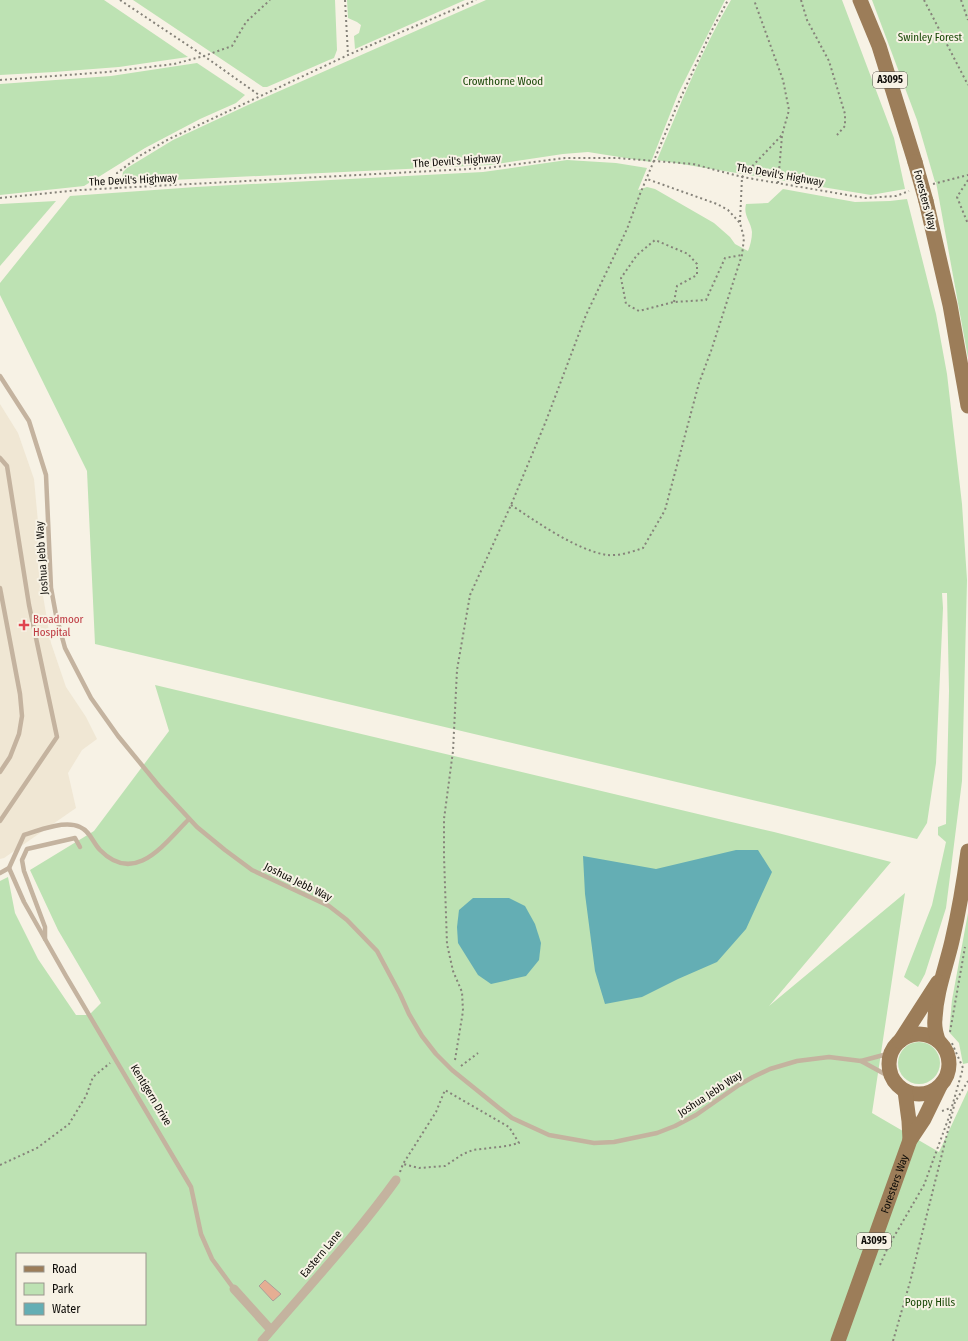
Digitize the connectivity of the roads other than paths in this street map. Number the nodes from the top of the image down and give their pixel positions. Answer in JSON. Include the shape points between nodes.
{"nodes":[{"id":1,"x":860,"y":0,"type":"edge"},
{"id":2,"x":0,"y":376,"type":"edge"},
{"id":3,"x":968,"y":406,"type":"edge"},
{"id":4,"x":0,"y":458,"type":"edge"},
{"id":5,"x":0,"y":588,"type":"edge"},
{"id":6,"x":0,"y":772,"type":"edge"},
{"id":7,"x":189,"y":819,"type":"junction"},
{"id":8,"x":0,"y":821,"type":"edge"},
{"id":9,"x":80,"y":847,"type":"dead end"},
{"id":10,"x":968,"y":851,"type":"edge"},
{"id":11,"x":9,"y":868,"type":"junction"},
{"id":12,"x":0,"y":873,"type":"edge"},
{"id":13,"x":44,"y":939,"type":"junction"},
{"id":14,"x":941,"y":978,"type":"junction"},
{"id":15,"x":938,"y":1040,"type":"junction"},
{"id":16,"x":895,"y":1047,"type":"junction"},
{"id":17,"x":861,"y":1061,"type":"junction"},
{"id":18,"x":892,"y":1078,"type":"junction"},
{"id":19,"x":940,"y":1086,"type":"junction"},
{"id":20,"x":905,"y":1091,"type":"junction"},
{"id":21,"x":910,"y":1140,"type":"junction"},
{"id":22,"x":396,"y":1180,"type":"dead end"},
{"id":23,"x":234,"y":1288,"type":"joint"},
{"id":24,"x":271,"y":1330,"type":"junction"},
{"id":25,"x":262,"y":1341,"type":"edge"},
{"id":26,"x":838,"y":1341,"type":"edge"}],
"edges":[{"from":1,"to":3,"type":"main road","name":"Foresters Way","number":"A3095","bridge":true,"via":[[879,46],[926,201],[950,305]]},
{"from":2,"to":7,"type":"lane","name":"Joshua Jebb Way","via":[[29,421],[46,475],[51,588],[65,648],[91,698],[118,736]]},
{"from":4,"to":8,"type":"lane","via":[[7,466],[29,605],[57,737]]},
{"from":5,"to":6,"type":"lane","via":[[22,716],[19,734],[10,757]]},
{"from":7,"to":11,"type":"lane","via":[[153,854],[140,862],[128,865],[109,859],[98,849],[85,829],[79,826],[69,824],[45,828],[24,835]]},
{"from":7,"to":17,"type":"lane","name":"Joshua Jebb Way","via":[[252,870],[329,906],[347,920],[377,951],[409,1014],[436,1054],[512,1118],[549,1135],[571,1140],[614,1142],[657,1134],[696,1115],[739,1084],[770,1069],[797,1061],[829,1057]]},
{"from":9,"to":13,"type":"lane","via":[[75,838],[27,849],[22,860],[45,927]]},
{"from":10,"to":14,"type":"main road","via":[[957,916]]},
{"from":11,"to":12,"type":"lane"},
{"from":11,"to":13,"type":"lane","name":"Kentigern Drive"},
{"from":13,"to":23,"type":"lane","name":"Kentigern Drive","via":[[191,1187],[202,1234],[212,1259]]},
{"from":14,"to":15,"type":"main road","via":[[935,1020]]},
{"from":14,"to":16,"type":"main road"},
{"from":15,"to":16,"type":"main road","via":[[918,1034],[908,1036]]},
{"from":15,"to":19,"type":"main road","via":[[947,1053],[949,1063],[946,1078]]},
{"from":16,"to":17,"type":"lane","name":"Joshua Jebb Way"},
{"from":16,"to":18,"type":"main road","via":[[889,1063]]},
{"from":17,"to":18,"type":"lane","name":"Joshua Jebb Way"},
{"from":18,"to":20,"type":"main road"},
{"from":19,"to":20,"type":"main road","via":[[921,1094]]},
{"from":19,"to":21,"type":"main road","name":"Foresters Way","number":"A3095"},
{"from":20,"to":21,"type":"main road","name":"Foresters Way","number":"A3095"},
{"from":21,"to":26,"type":"main road","name":"Foresters Way","number":"A3095"},
{"from":22,"to":24,"type":"street","name":"Eastern Lane","via":[[374,1211]]},
{"from":23,"to":24,"type":"street","name":"Kentigern Drive"},
{"from":24,"to":25,"type":"street","name":"Eastern Lane"}]}
